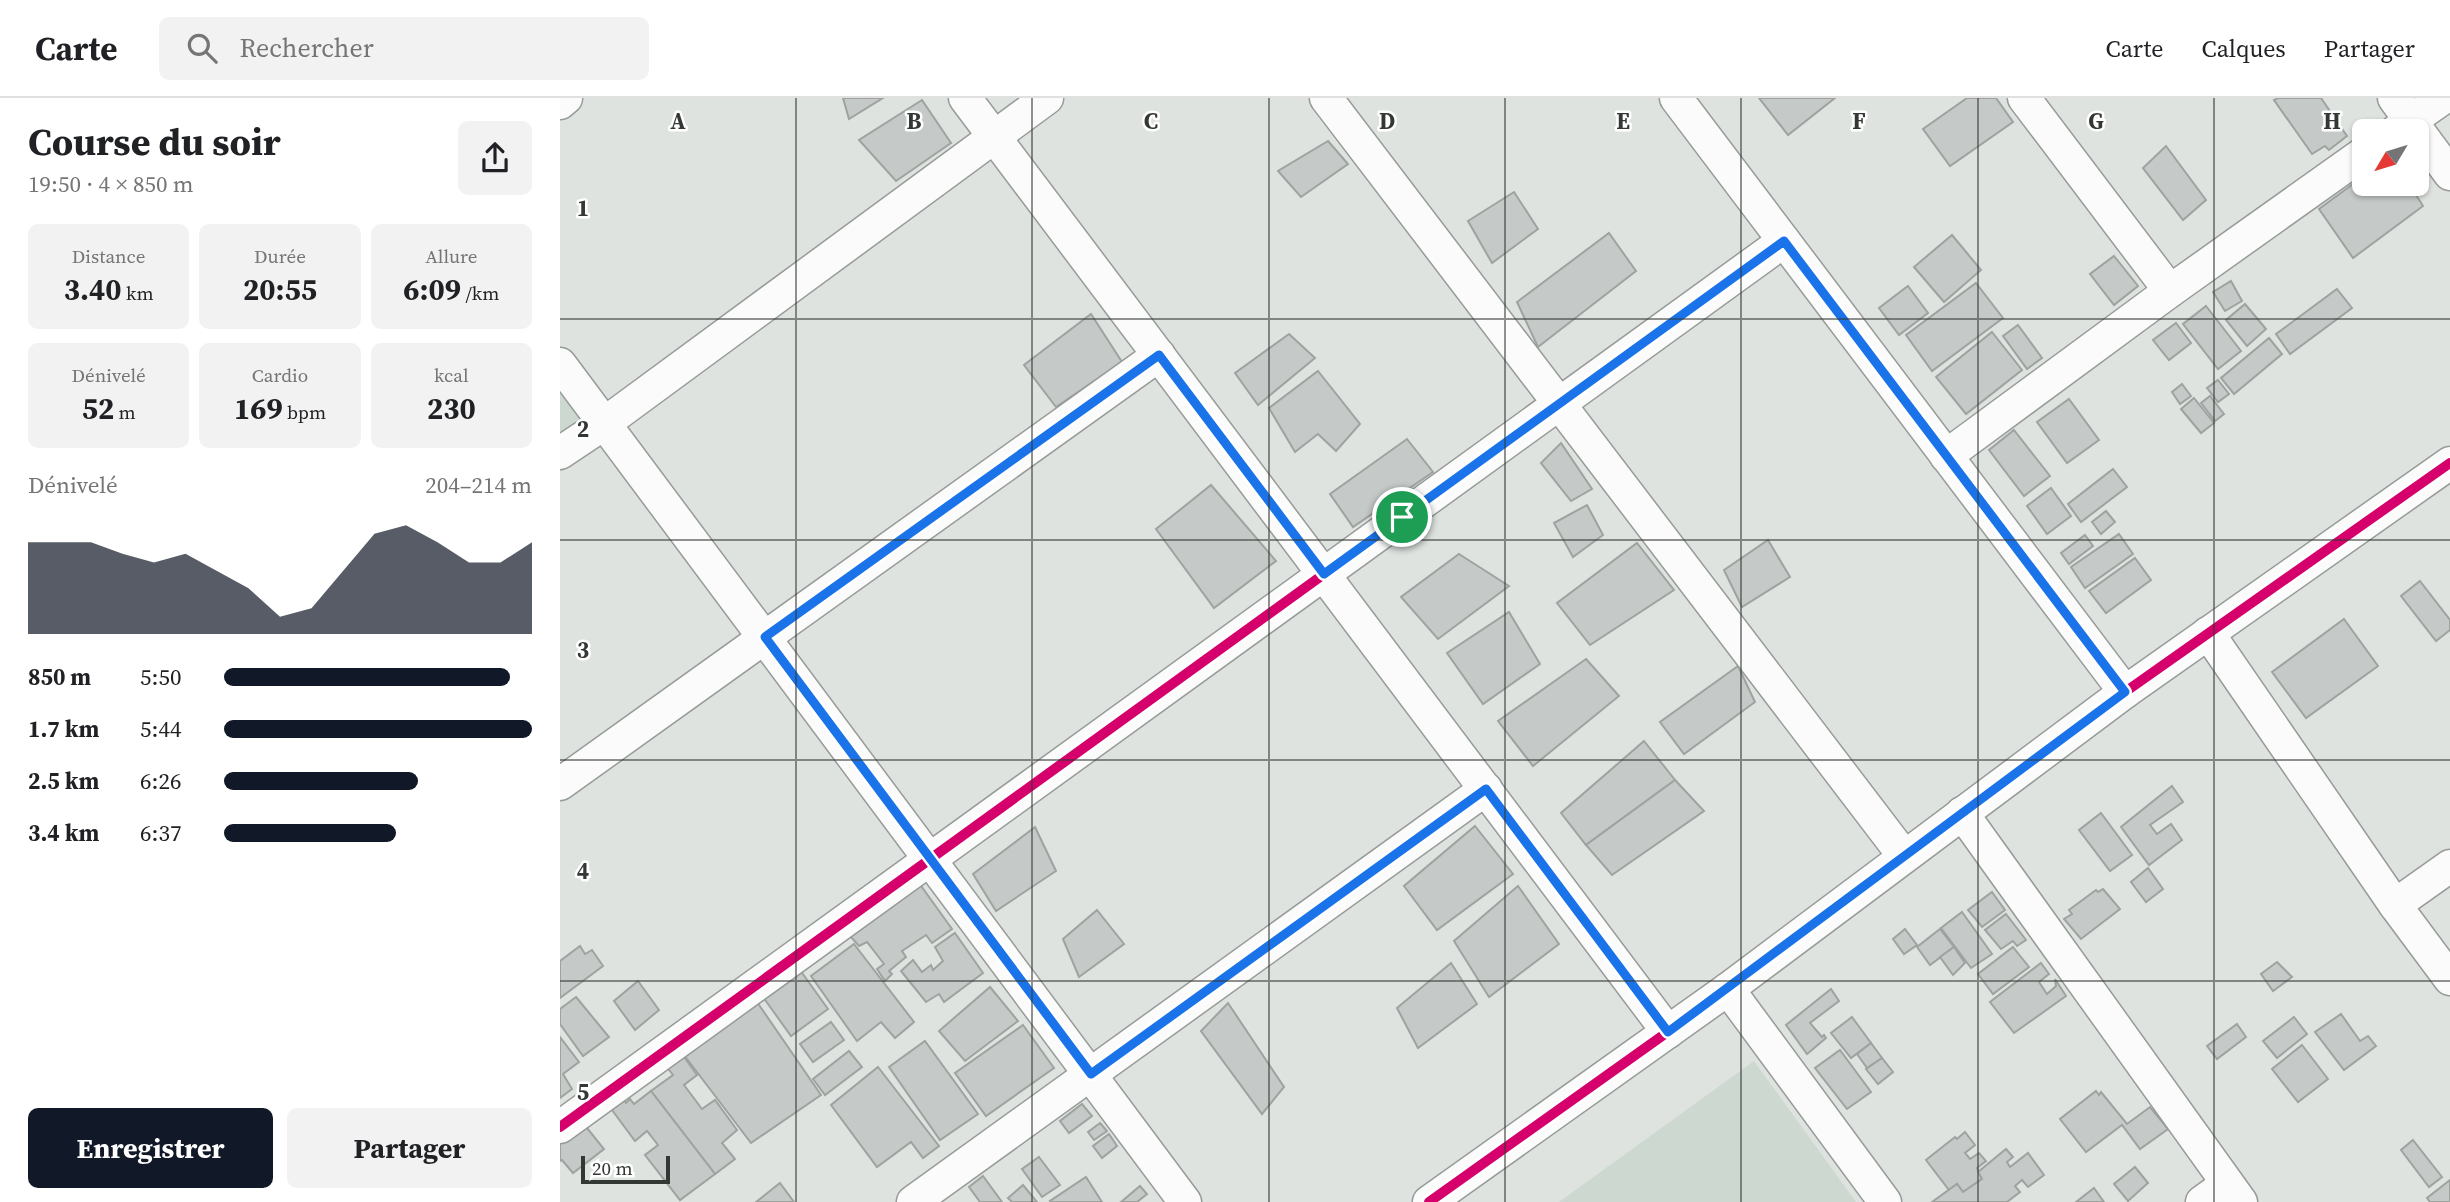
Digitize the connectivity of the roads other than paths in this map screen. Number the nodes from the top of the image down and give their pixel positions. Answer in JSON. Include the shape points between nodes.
{"nodes":[{"id":1,"x":566,"y":98,"type":"edge"},
{"id":2,"x":965,"y":98,"type":"edge"},
{"id":3,"x":1047,"y":98,"type":"edge"},
{"id":4,"x":1325,"y":98,"type":"edge"},
{"id":5,"x":1676,"y":98,"type":"edge"},
{"id":6,"x":2024,"y":98,"type":"edge"},
{"id":7,"x":2443,"y":98,"type":"edge"},
{"id":8,"x":560,"y":103,"type":"edge"},
{"id":9,"x":2400,"y":117,"type":"edge"},
{"id":10,"x":994,"y":137,"type":"junction"},
{"id":11,"x":2352,"y":162,"type":"edge"},
{"id":12,"x":2450,"y":174,"type":"edge"},
{"id":13,"x":1784,"y":241,"type":"junction"},
{"id":14,"x":2170,"y":291,"type":"junction"},
{"id":15,"x":1159,"y":355,"type":"junction"},
{"id":16,"x":560,"y":364,"type":"edge"},
{"id":17,"x":1560,"y":403,"type":"junction"},
{"id":18,"x":605,"y":424,"type":"junction"},
{"id":19,"x":560,"y":453,"type":"edge"},
{"id":20,"x":1946,"y":456,"type":"junction"},
{"id":21,"x":2450,"y":463,"type":"edge"},
{"id":22,"x":1324,"y":574,"type":"junction"},
{"id":23,"x":2208,"y":633,"type":"junction"},
{"id":24,"x":765,"y":637,"type":"junction"},
{"id":25,"x":2125,"y":692,"type":"junction"},
{"id":26,"x":560,"y":784,"type":"edge"},
{"id":27,"x":1486,"y":789,"type":"junction"},
{"id":28,"x":1962,"y":813,"type":"junction"},
{"id":29,"x":1904,"y":856,"type":"junction"},
{"id":30,"x":930,"y":859,"type":"junction"},
{"id":31,"x":2450,"y":866,"type":"edge"},
{"id":32,"x":2395,"y":905,"type":"junction"},
{"id":33,"x":2450,"y":979,"type":"edge"},
{"id":34,"x":1728,"y":989,"type":"junction"},
{"id":35,"x":1668,"y":1032,"type":"junction"},
{"id":36,"x":1091,"y":1074,"type":"junction"},
{"id":37,"x":560,"y":1126,"type":"edge"},
{"id":38,"x":2224,"y":1196,"type":"edge"},
{"id":39,"x":913,"y":1202,"type":"edge"},
{"id":40,"x":1185,"y":1202,"type":"edge"},
{"id":41,"x":1429,"y":1202,"type":"edge"},
{"id":42,"x":1885,"y":1202,"type":"edge"}],
"edges":[{"from":1,"to":8,"type":"street"},
{"from":2,"to":10,"type":"street"},
{"from":3,"to":10,"type":"street"},
{"from":4,"to":17,"type":"street"},
{"from":5,"to":13,"type":"street"},
{"from":6,"to":14,"type":"street"},
{"from":7,"to":9,"type":"street"},
{"from":9,"to":12,"type":"street"},
{"from":10,"to":15,"type":"street"},
{"from":10,"to":18,"type":"street"},
{"from":11,"to":14,"type":"street"},
{"from":13,"to":17,"type":"street"},
{"from":13,"to":20,"type":"street"},
{"from":14,"to":20,"type":"street"},
{"from":15,"to":22,"type":"street"},
{"from":15,"to":24,"type":"street"},
{"from":16,"to":18,"type":"street"},
{"from":17,"to":22,"type":"street"},
{"from":17,"to":29,"type":"street"},
{"from":18,"to":19,"type":"street"},
{"from":18,"to":24,"type":"street"},
{"from":20,"to":25,"type":"street"},
{"from":21,"to":23,"type":"street"},
{"from":22,"to":27,"type":"street"},
{"from":22,"to":30,"type":"street"},
{"from":23,"to":25,"type":"street"},
{"from":23,"to":32,"type":"street"},
{"from":24,"to":26,"type":"street"},
{"from":24,"to":30,"type":"street"},
{"from":25,"to":28,"type":"street"},
{"from":27,"to":35,"type":"street"},
{"from":27,"to":36,"type":"street"},
{"from":28,"to":29,"type":"street"},
{"from":28,"to":38,"type":"street"},
{"from":29,"to":34,"type":"street"},
{"from":30,"to":36,"type":"street"},
{"from":30,"to":37,"type":"street"},
{"from":31,"to":32,"type":"street"},
{"from":32,"to":33,"type":"street"},
{"from":34,"to":35,"type":"street"},
{"from":34,"to":42,"type":"street"},
{"from":35,"to":41,"type":"street"},
{"from":36,"to":39,"type":"street"},
{"from":36,"to":40,"type":"street"}]}
